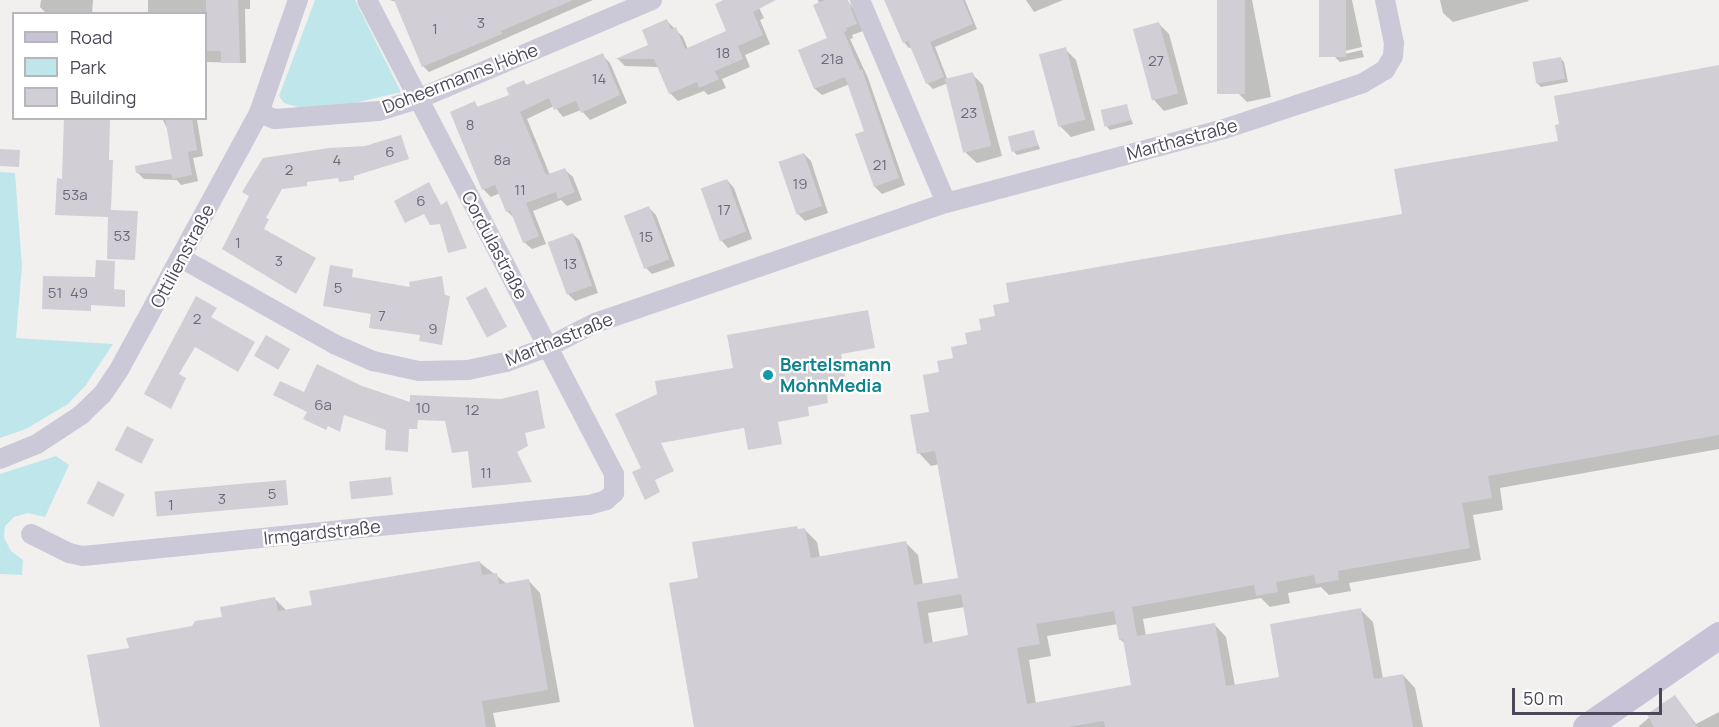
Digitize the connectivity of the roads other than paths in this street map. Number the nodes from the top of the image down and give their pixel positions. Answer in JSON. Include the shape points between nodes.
{"nodes":[{"id":1,"x":298,"y":0,"type":"edge"},
{"id":2,"x":367,"y":0,"type":"edge"},
{"id":3,"x":652,"y":0,"type":"edge"},
{"id":4,"x":861,"y":0,"type":"edge"},
{"id":5,"x":1385,"y":0,"type":"edge"},
{"id":6,"x":418,"y":99,"type":"junction"},
{"id":7,"x":259,"y":113,"type":"junction"},
{"id":8,"x":946,"y":203,"type":"junction"},
{"id":9,"x":181,"y":258,"type":"junction"},
{"id":10,"x":548,"y":347,"type":"junction"},
{"id":11,"x":0,"y":459,"type":"edge"},
{"id":12,"x":614,"y":493,"type":"joint"},
{"id":13,"x":31,"y":534,"type":"dead end"},
{"id":14,"x":1719,"y":635,"type":"edge"},
{"id":15,"x":1586,"y":727,"type":"edge"}],
"edges":[{"from":1,"to":7,"type":"street","name":"Ottilienstraße"},
{"from":2,"to":6,"type":"street","name":"Cordulastraße"},
{"from":3,"to":6,"type":"street","name":"Doheermanns Höhe"},
{"from":4,"to":8,"type":"street"},
{"from":5,"to":8,"type":"street","name":"Marthastraße","via":[[1393,56],[1385,70],[1362,83],[1224,129]]},
{"from":6,"to":7,"type":"street","name":"Doheermanns Höhe","via":[[379,111],[339,116],[275,119]]},
{"from":6,"to":10,"type":"street","name":"Cordulastraße"},
{"from":7,"to":9,"type":"street","name":"Ottilienstraße"},
{"from":8,"to":10,"type":"street","name":"Marthastraße","via":[[595,323]]},
{"from":9,"to":10,"type":"street","name":"Marthastraße","via":[[334,344],[395,367],[418,371],[468,370]]},
{"from":9,"to":11,"type":"street","name":"Ottilienstraße","via":[[102,395],[81,415],[37,444]]},
{"from":10,"to":12,"type":"street","name":"Cordulastraße","via":[[614,474]]},
{"from":12,"to":13,"type":"street","name":"Irmgardstraße","via":[[589,505],[83,556]]},
{"from":14,"to":15,"type":"main road"}]}
